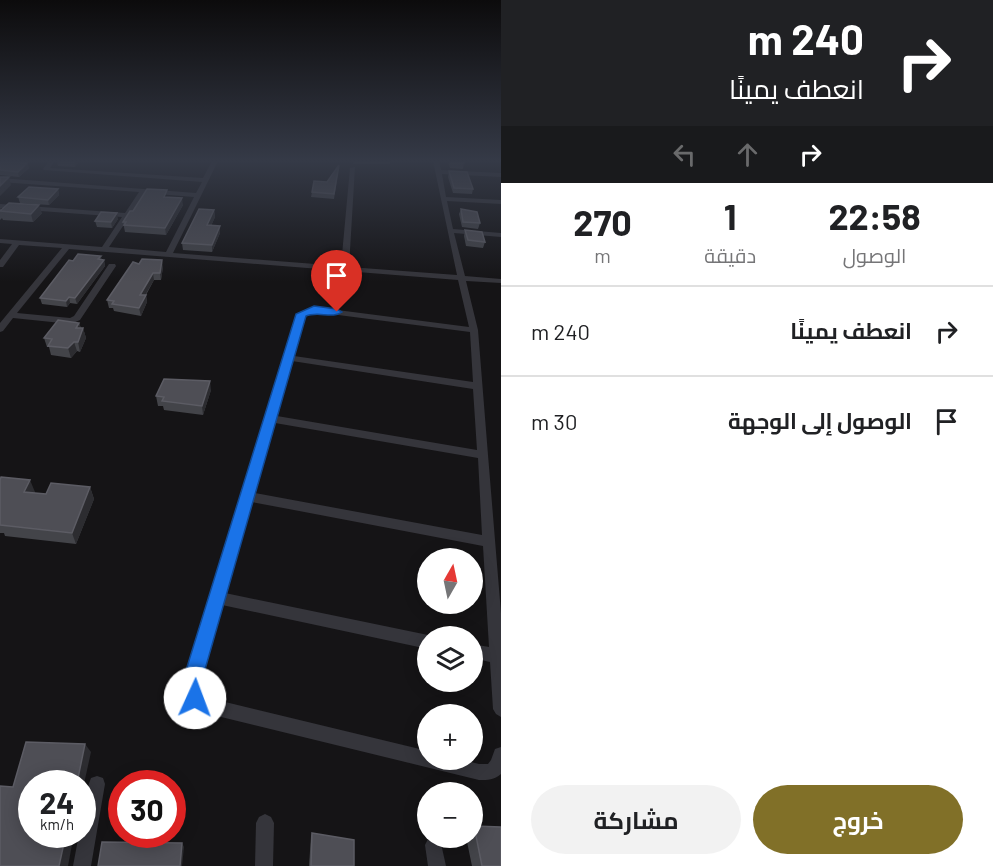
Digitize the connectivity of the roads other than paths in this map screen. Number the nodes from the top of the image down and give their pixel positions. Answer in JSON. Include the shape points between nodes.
{"nodes":[{"id":1,"x":136,"y":201,"type":"edge"},
{"id":2,"x":194,"y":201,"type":"edge"},
{"id":3,"x":350,"y":201,"type":"edge"},
{"id":4,"x":444,"y":201,"type":"edge"},
{"id":5,"x":0,"y":206,"type":"edge"},
{"id":6,"x":127,"y":215,"type":"junction"},
{"id":7,"x":450,"y":231,"type":"junction"},
{"id":8,"x":501,"y":235,"type":"edge"},
{"id":9,"x":0,"y":241,"type":"edge"},
{"id":10,"x":16,"y":242,"type":"junction"},
{"id":11,"x":67,"y":246,"type":"junction"},
{"id":12,"x":104,"y":249,"type":"junction"},
{"id":13,"x":168,"y":255,"type":"junction"},
{"id":14,"x":0,"y":265,"type":"edge"},
{"id":15,"x":112,"y":266,"type":"dead end"},
{"id":16,"x":345,"y":268,"type":"junction"},
{"id":17,"x":462,"y":278,"type":"junction"},
{"id":18,"x":501,"y":281,"type":"edge"},
{"id":19,"x":11,"y":315,"type":"junction"},
{"id":20,"x":0,"y":328,"type":"edge"},
{"id":21,"x":474,"y":330,"type":"junction"},
{"id":22,"x":289,"y":358,"type":"junction"},
{"id":23,"x":478,"y":386,"type":"junction"},
{"id":24,"x":271,"y":419,"type":"junction"},
{"id":25,"x":483,"y":455,"type":"junction"},
{"id":26,"x":247,"y":496,"type":"junction"},
{"id":27,"x":489,"y":542,"type":"junction"},
{"id":28,"x":217,"y":598,"type":"junction"},
{"id":29,"x":417,"y":640,"type":"edge"},
{"id":30,"x":483,"y":654,"type":"edge"},
{"id":31,"x":497,"y":657,"type":"junction"},
{"id":32,"x":501,"y":709,"type":"edge"},
{"id":33,"x":501,"y":755,"type":"edge"},
{"id":34,"x":97,"y":784,"type":"dead end"},
{"id":35,"x":265,"y":823,"type":"dead end"},
{"id":36,"x":434,"y":848,"type":"edge"},
{"id":37,"x":82,"y":866,"type":"edge"},
{"id":38,"x":264,"y":866,"type":"edge"},
{"id":39,"x":437,"y":866,"type":"edge"}],
"edges":[{"from":1,"to":6,"type":"street"},
{"from":2,"to":13,"type":"street"},
{"from":3,"to":16,"type":"street"},
{"from":4,"to":7,"type":"street"},
{"from":5,"to":6,"type":"street"},
{"from":6,"to":12,"type":"street"},
{"from":7,"to":8,"type":"street"},
{"from":7,"to":17,"type":"street"},
{"from":9,"to":10,"type":"street"},
{"from":10,"to":11,"type":"street"},
{"from":10,"to":14,"type":"street"},
{"from":11,"to":12,"type":"street"},
{"from":11,"to":19,"type":"street"},
{"from":12,"to":13,"type":"street"},
{"from":13,"to":16,"type":"street"},
{"from":15,"to":19,"type":"street","via":[[77,318],[71,321]]},
{"from":16,"to":17,"type":"street"},
{"from":17,"to":18,"type":"street"},
{"from":17,"to":21,"type":"street"},
{"from":19,"to":20,"type":"street"},
{"from":21,"to":22,"type":"street","via":[[308,309],[302,314]]},
{"from":21,"to":23,"type":"street"},
{"from":22,"to":23,"type":"street"},
{"from":22,"to":24,"type":"street"},
{"from":23,"to":25,"type":"street"},
{"from":24,"to":25,"type":"street"},
{"from":24,"to":26,"type":"street"},
{"from":25,"to":27,"type":"street"},
{"from":26,"to":27,"type":"street"},
{"from":26,"to":28,"type":"street"},
{"from":27,"to":31,"type":"street"},
{"from":28,"to":29,"type":"street"},
{"from":28,"to":33,"type":"street","via":[[192,680],[195,698],[202,704],[479,772],[491,772]]},
{"from":30,"to":31,"type":"street"},
{"from":31,"to":32,"type":"street"},
{"from":34,"to":37,"type":"street"},
{"from":35,"to":38,"type":"street"},
{"from":36,"to":39,"type":"street"}]}
